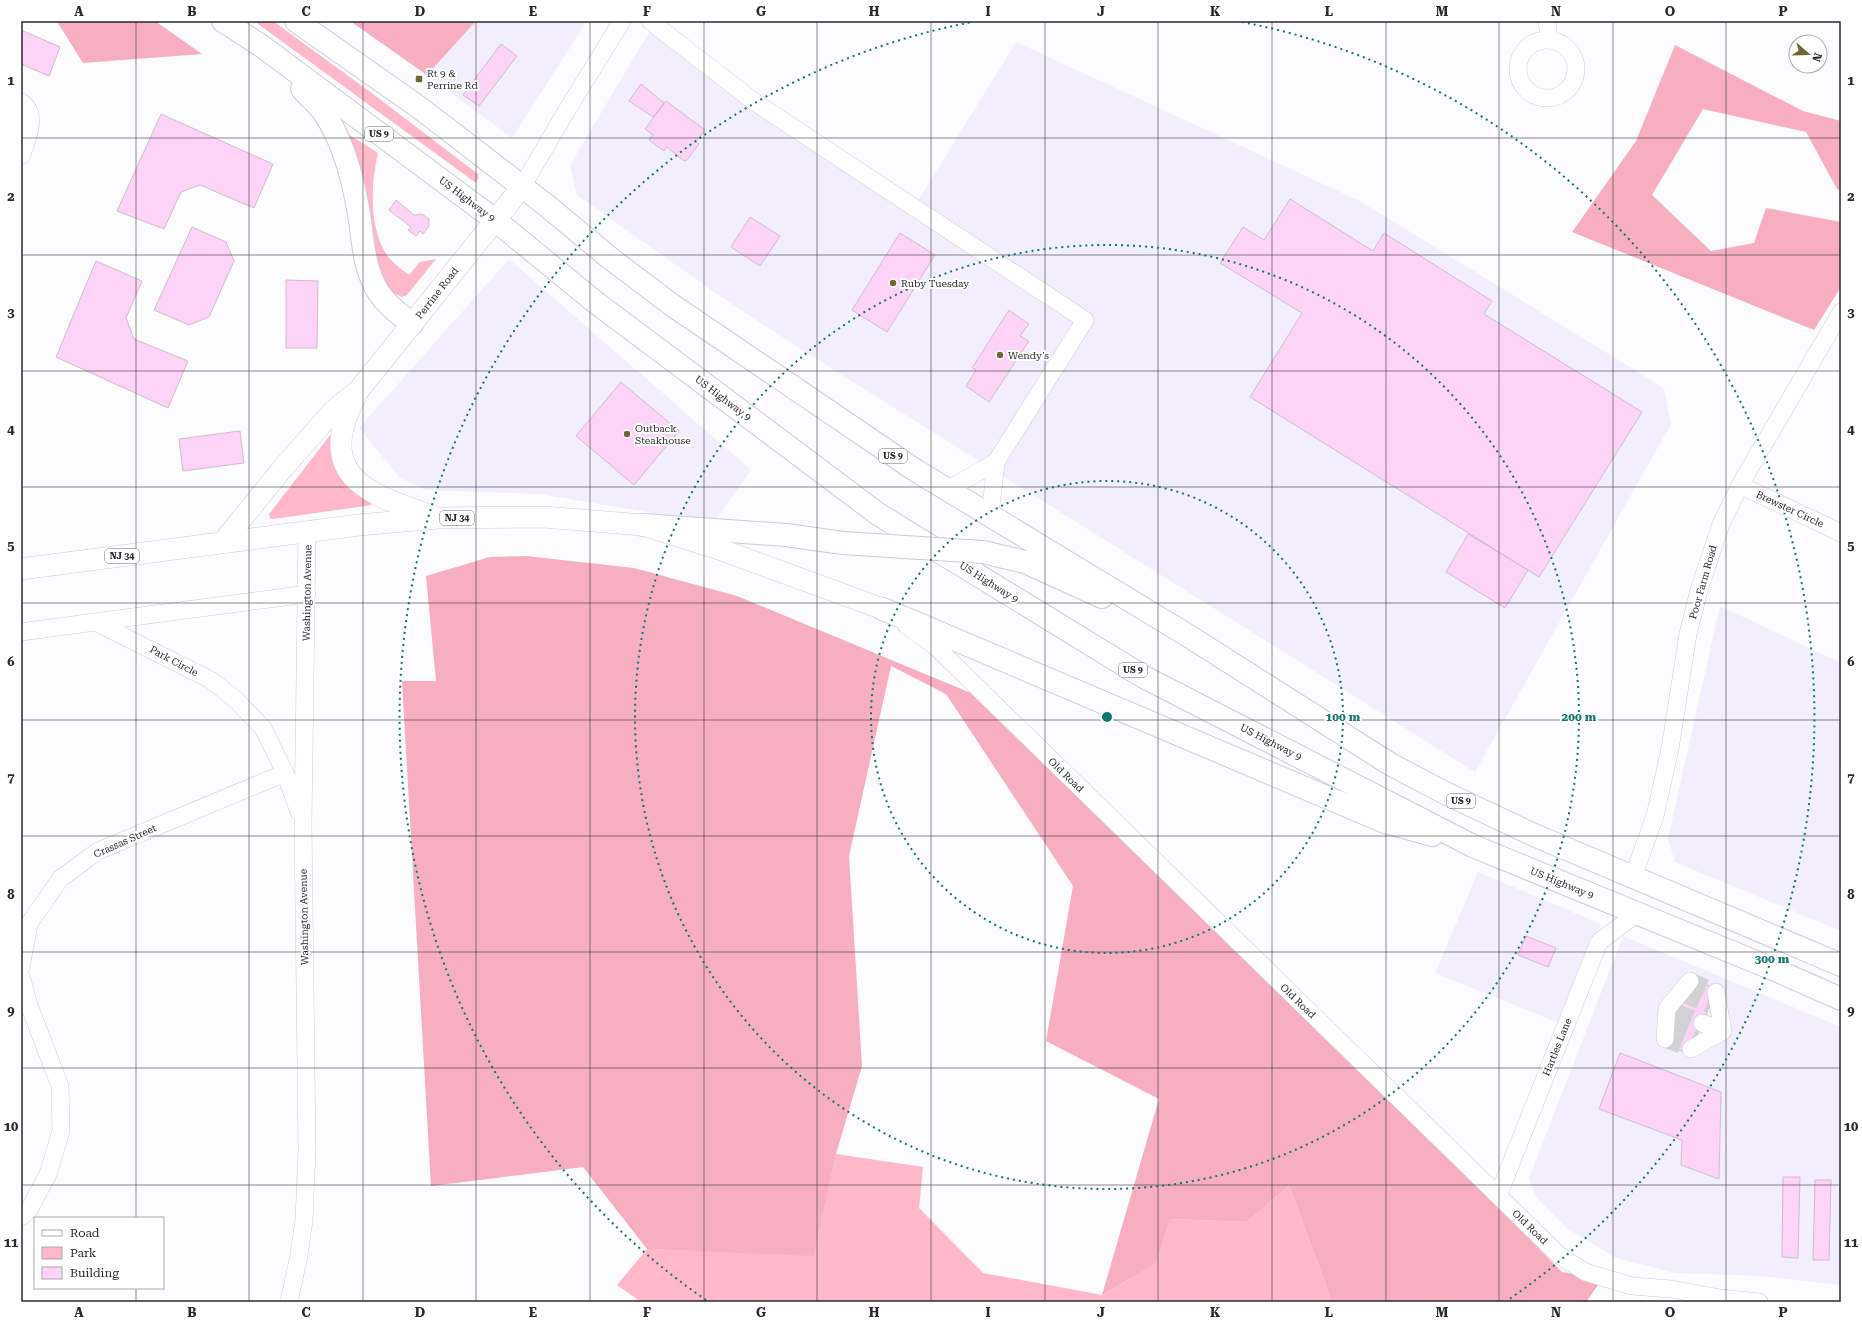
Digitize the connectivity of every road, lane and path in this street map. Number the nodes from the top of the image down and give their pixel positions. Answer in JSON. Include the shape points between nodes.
{"nodes":[{"id":1,"x":223,"y":21,"type":"edge"},
{"id":2,"x":296,"y":21,"type":"edge"},
{"id":3,"x":622,"y":21,"type":"edge"},
{"id":4,"x":650,"y":21,"type":"edge"},
{"id":5,"x":1547,"y":21,"type":"edge"},
{"id":6,"x":1549,"y":40,"type":"dead end"},
{"id":7,"x":263,"y":47,"type":"junction"},
{"id":8,"x":21,"y":102,"type":"edge"},
{"id":9,"x":21,"y":156,"type":"edge"},
{"id":10,"x":522,"y":187,"type":"junction"},
{"id":11,"x":495,"y":220,"type":"junction"},
{"id":12,"x":1841,"y":312,"type":"edge"},
{"id":13,"x":412,"y":324,"type":"junction"},
{"id":14,"x":358,"y":391,"type":"junction"},
{"id":15,"x":996,"y":462,"type":"junction"},
{"id":16,"x":1740,"y":485,"type":"junction"},
{"id":17,"x":947,"y":490,"type":"junction"},
{"id":18,"x":990,"y":516,"type":"junction"},
{"id":19,"x":438,"y":518,"type":"junction"},
{"id":20,"x":643,"y":525,"type":"junction"},
{"id":21,"x":307,"y":531,"type":"junction"},
{"id":22,"x":1841,"y":533,"type":"edge"},
{"id":23,"x":223,"y":542,"type":"junction"},
{"id":24,"x":21,"y":569,"type":"edge"},
{"id":25,"x":307,"y":594,"type":"junction"},
{"id":26,"x":883,"y":609,"type":"junction"},
{"id":27,"x":95,"y":622,"type":"junction"},
{"id":28,"x":21,"y":632,"type":"edge"},
{"id":29,"x":1187,"y":635,"type":"junction"},
{"id":30,"x":285,"y":773,"type":"junction"},
{"id":31,"x":303,"y":824,"type":"junction"},
{"id":32,"x":1473,"y":846,"type":"junction"},
{"id":33,"x":1633,"y":877,"type":"junction"},
{"id":34,"x":1636,"y":914,"type":"junction"},
{"id":35,"x":1841,"y":965,"type":"edge"},
{"id":36,"x":21,"y":967,"type":"edge"},
{"id":37,"x":21,"y":976,"type":"edge"},
{"id":38,"x":1687,"y":987,"type":"dead end"},
{"id":39,"x":1713,"y":998,"type":"dead end"},
{"id":40,"x":1841,"y":999,"type":"edge"},
{"id":41,"x":1669,"y":1022,"type":"dead end"},
{"id":42,"x":1722,"y":1031,"type":"junction"},
{"id":43,"x":1498,"y":1196,"type":"junction"},
{"id":44,"x":21,"y":1217,"type":"edge"},
{"id":45,"x":1719,"y":1300,"type":"edge"},
{"id":46,"x":289,"y":1302,"type":"edge"},
{"id":47,"x":1759,"y":1302,"type":"edge"}],
"edges":[{"from":1,"to":7,"type":"highway","name":"US Highway 9","number":"US 9"},
{"from":2,"to":10,"type":"highway","number":"US 9","via":[[420,108]]},
{"from":3,"to":10,"type":"street","name":"Perrine Road"},
{"from":4,"to":15,"type":"street","via":[[756,103],[1085,320]]},
{"from":5,"to":6,"type":"street"},
{"from":7,"to":11,"type":"highway","name":"US Highway 9","number":"US 9"},
{"from":7,"to":13,"type":"highway","via":[[324,113],[342,145],[356,199],[365,257],[372,279],[379,294]]},
{"from":8,"to":9,"type":"street","via":[[31,117]]},
{"from":10,"to":11,"type":"main road","name":"Perrine Road"},
{"from":10,"to":17,"type":"highway","number":"US 9","via":[[672,305]]},
{"from":11,"to":13,"type":"main road","name":"Perrine Road"},
{"from":11,"to":32,"type":"highway","name":"US Highway 9","number":"US 9","via":[[595,302],[878,514],[1144,677]]},
{"from":12,"to":16,"type":"street","name":"Poor Farm Road"},
{"from":13,"to":14,"type":"main road","name":"Perrine Road"},
{"from":14,"to":19,"type":"main road","via":[[346,418],[340,444],[343,462],[352,477],[369,491]]},
{"from":14,"to":23,"type":"main road","name":"Perrine Road","via":[[334,410]]},
{"from":15,"to":17,"type":"street"},
{"from":15,"to":18,"type":"street"},
{"from":16,"to":22,"type":"street","name":"Brewster Circle"},
{"from":16,"to":33,"type":"street","name":"Poor Farm Road","via":[[1721,524],[1699,590],[1688,634],[1670,748],[1655,816]]},
{"from":17,"to":18,"type":"highway","number":"US 9"},
{"from":18,"to":29,"type":"highway","number":"US 9"},
{"from":19,"to":20,"type":"main road","number":"NJ 34","via":[[544,517]]},
{"from":19,"to":21,"type":"main road","number":"NJ 34"},
{"from":20,"to":26,"type":"main road","via":[[718,549]]},
{"from":20,"to":29,"type":"highway","bridge":true,"via":[[786,535],[843,543],[983,552],[1026,562]]},
{"from":21,"to":23,"type":"main road","number":"NJ 34"},
{"from":21,"to":25,"type":"street","name":"Washington Avenue"},
{"from":23,"to":24,"type":"main road","number":"NJ 34"},
{"from":25,"to":27,"type":"street"},
{"from":25,"to":31,"type":"street","name":"Washington Avenue"},
{"from":26,"to":32,"type":"highway","via":[[1384,822]]},
{"from":26,"to":43,"type":"street","name":"Old Road","via":[[935,646]]},
{"from":27,"to":28,"type":"street"},
{"from":27,"to":30,"type":"street","name":"Park Circle","via":[[211,680],[236,700],[263,728]]},
{"from":29,"to":33,"type":"highway","number":"US 9","via":[[1390,764],[1534,836]]},
{"from":30,"to":31,"type":"street","name":"Park Circle"},
{"from":30,"to":36,"type":"street","name":"Crassas Street","via":[[98,850],[60,879],[29,924]]},
{"from":31,"to":46,"type":"street","name":"Washington Avenue","via":[[306,1158],[304,1220]]},
{"from":32,"to":34,"type":"highway","name":"US Highway 9","number":"US 9"},
{"from":33,"to":35,"type":"highway","number":"US 9"},
{"from":34,"to":40,"type":"highway","name":"US Highway 9","number":"US 9"},
{"from":34,"to":43,"type":"street","name":"Hartles Lane","via":[[1599,942]]},
{"from":37,"to":44,"type":"street","via":[[29,1006],[60,1086],[61,1131],[48,1174],[29,1210]]},
{"from":38,"to":41,"type":"street"},
{"from":39,"to":42,"type":"street"},
{"from":42,"to":42,"type":"street","via":[[1696,1037]]},
{"from":43,"to":45,"type":"street","name":"Old Road","via":[[1559,1255],[1584,1272],[1632,1286],[1671,1289]]},
{"from":45,"to":47,"type":"street","name":"Old Road"}]}
